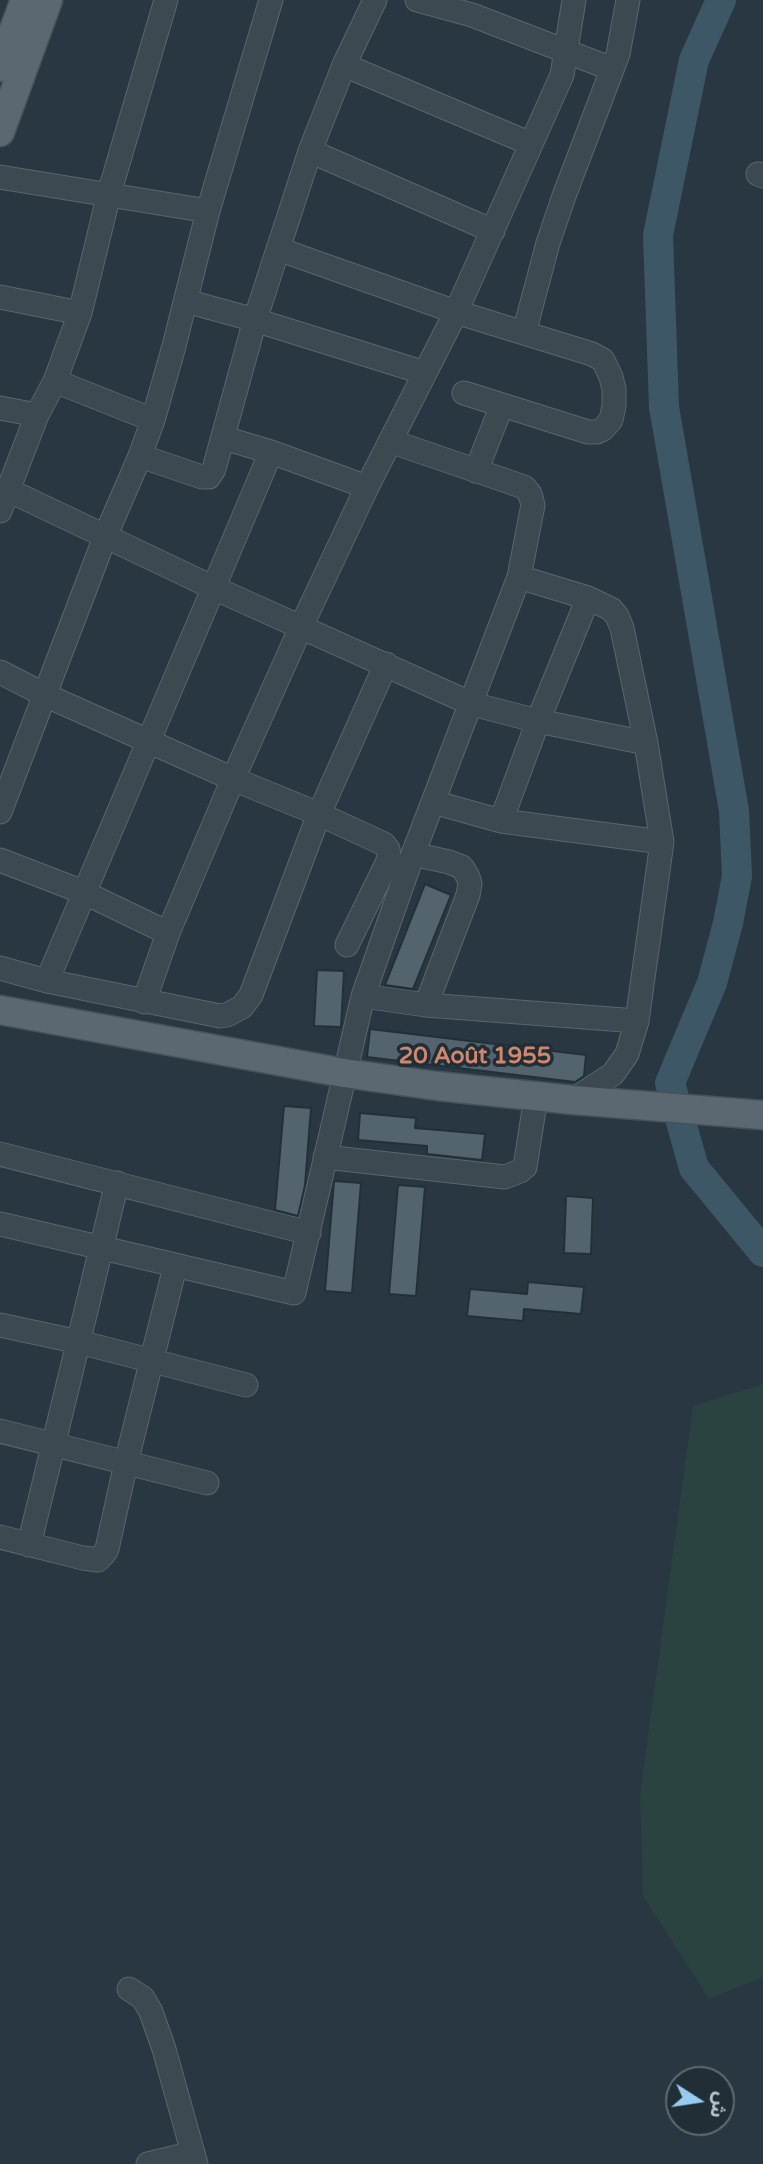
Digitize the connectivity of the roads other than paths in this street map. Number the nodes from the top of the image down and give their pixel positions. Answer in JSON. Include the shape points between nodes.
{"nodes":[{"id":1,"x":24,"y":0,"type":"edge"},
{"id":2,"x":48,"y":0,"type":"edge"},
{"id":3,"x":166,"y":0,"type":"edge"},
{"id":4,"x":271,"y":0,"type":"edge"},
{"id":5,"x":375,"y":0,"type":"edge"},
{"id":6,"x":417,"y":0,"type":"edge"},
{"id":7,"x":574,"y":0,"type":"edge"},
{"id":8,"x":628,"y":0,"type":"edge"},
{"id":9,"x":474,"y":8,"type":"edge"},
{"id":10,"x":7,"y":29,"type":"edge"},
{"id":11,"x":566,"y":52,"type":"junction"},
{"id":12,"x":344,"y":65,"type":"junction"},
{"id":13,"x":0,"y":67,"type":"edge"},
{"id":14,"x":612,"y":69,"type":"junction"},
{"id":15,"x":0,"y":132,"type":"edge"},
{"id":16,"x":531,"y":144,"type":"junction"},
{"id":17,"x":310,"y":151,"type":"junction"},
{"id":18,"x":0,"y":177,"type":"edge"},
{"id":19,"x":109,"y":194,"type":"junction"},
{"id":20,"x":208,"y":211,"type":"junction"},
{"id":21,"x":493,"y":230,"type":"junction"},
{"id":22,"x":278,"y":249,"type":"junction"},
{"id":23,"x":0,"y":297,"type":"edge"},
{"id":24,"x":186,"y":301,"type":"junction"},
{"id":25,"x":456,"y":312,"type":"junction"},
{"id":26,"x":79,"y":313,"type":"junction"},
{"id":27,"x":255,"y":320,"type":"junction"},
{"id":28,"x":524,"y":333,"type":"junction"},
{"id":29,"x":425,"y":373,"type":"junction"},
{"id":30,"x":55,"y":381,"type":"junction"},
{"id":31,"x":464,"y":393,"type":"dead end"},
{"id":32,"x":502,"y":405,"type":"junction"},
{"id":33,"x":0,"y":408,"type":"edge"},
{"id":34,"x":37,"y":415,"type":"junction"},
{"id":35,"x":153,"y":420,"type":"junction"},
{"id":36,"x":224,"y":438,"type":"junction"},
{"id":37,"x":390,"y":441,"type":"junction"},
{"id":38,"x":271,"y":452,"type":"junction"},
{"id":39,"x":140,"y":456,"type":"junction"},
{"id":40,"x":476,"y":471,"type":"junction"},
{"id":41,"x":367,"y":486,"type":"junction"},
{"id":42,"x":4,"y":500,"type":"edge"},
{"id":43,"x":105,"y":537,"type":"junction"},
{"id":44,"x":519,"y":577,"type":"junction"},
{"id":45,"x":214,"y":588,"type":"junction"},
{"id":46,"x":588,"y":598,"type":"junction"},
{"id":47,"x":301,"y":627,"type":"junction"},
{"id":48,"x":386,"y":664,"type":"junction"},
{"id":49,"x":0,"y":672,"type":"edge"},
{"id":50,"x":45,"y":695,"type":"junction"},
{"id":51,"x":471,"y":704,"type":"junction"},
{"id":52,"x":538,"y":721,"type":"junction"},
{"id":53,"x":150,"y":742,"type":"junction"},
{"id":54,"x":646,"y":743,"type":"junction"},
{"id":55,"x":233,"y":779,"type":"junction"},
{"id":56,"x":433,"y":803,"type":"junction"},
{"id":57,"x":0,"y":812,"type":"edge"},
{"id":58,"x":319,"y":814,"type":"junction"},
{"id":59,"x":502,"y":821,"type":"junction"},
{"id":60,"x":662,"y":842,"type":"junction"},
{"id":61,"x":413,"y":854,"type":"junction"},
{"id":62,"x":0,"y":860,"type":"edge"},
{"id":63,"x":83,"y":892,"type":"junction"},
{"id":64,"x":168,"y":933,"type":"junction"},
{"id":65,"x":346,"y":945,"type":"dead end"},
{"id":66,"x":0,"y":968,"type":"edge"},
{"id":67,"x":47,"y":981,"type":"junction"},
{"id":68,"x":363,"y":996,"type":"junction"},
{"id":69,"x":144,"y":1002,"type":"junction"},
{"id":70,"x":426,"y":1005,"type":"junction"},
{"id":71,"x":0,"y":1010,"type":"edge"},
{"id":72,"x":637,"y":1021,"type":"junction"},
{"id":73,"x":344,"y":1073,"type":"junction"},
{"id":74,"x":536,"y":1097,"type":"junction"},
{"id":75,"x":573,"y":1100,"type":"junction"},
{"id":76,"x":763,"y":1115,"type":"edge"},
{"id":77,"x":0,"y":1154,"type":"edge"},
{"id":78,"x":325,"y":1157,"type":"junction"},
{"id":79,"x":117,"y":1183,"type":"junction"},
{"id":80,"x":0,"y":1224,"type":"edge"},
{"id":81,"x":309,"y":1233,"type":"junction"},
{"id":82,"x":102,"y":1248,"type":"junction"},
{"id":83,"x":175,"y":1267,"type":"junction"},
{"id":84,"x":0,"y":1325,"type":"edge"},
{"id":85,"x":79,"y":1342,"type":"junction"},
{"id":86,"x":152,"y":1360,"type":"junction"},
{"id":87,"x":246,"y":1385,"type":"dead end"},
{"id":88,"x":0,"y":1431,"type":"edge"},
{"id":89,"x":55,"y":1445,"type":"junction"},
{"id":90,"x":126,"y":1464,"type":"junction"},
{"id":91,"x":207,"y":1483,"type":"dead end"},
{"id":92,"x":0,"y":1537,"type":"edge"},
{"id":93,"x":29,"y":1545,"type":"junction"},
{"id":94,"x":129,"y":1989,"type":"dead end"},
{"id":95,"x":195,"y":2158,"type":"edge"},
{"id":96,"x":148,"y":2164,"type":"edge"}],
"edges":[{"from":1,"to":10,"type":"main road"},
{"from":2,"to":15,"type":"main road"},
{"from":3,"to":19,"type":"street"},
{"from":4,"to":20,"type":"street"},
{"from":5,"to":12,"type":"street"},
{"from":6,"to":9,"type":"street"},
{"from":7,"to":11,"type":"street"},
{"from":8,"to":14,"type":"street"},
{"from":9,"to":11,"type":"street"},
{"from":10,"to":13,"type":"main road"},
{"from":11,"to":14,"type":"street"},
{"from":11,"to":16,"type":"street","via":[[562,75]]},
{"from":12,"to":16,"type":"street"},
{"from":12,"to":17,"type":"street"},
{"from":14,"to":28,"type":"street","via":[[548,243]]},
{"from":16,"to":21,"type":"street"},
{"from":17,"to":21,"type":"street"},
{"from":17,"to":22,"type":"street"},
{"from":18,"to":19,"type":"street"},
{"from":19,"to":20,"type":"street"},
{"from":19,"to":26,"type":"street"},
{"from":20,"to":24,"type":"street"},
{"from":21,"to":25,"type":"street"},
{"from":22,"to":25,"type":"street"},
{"from":22,"to":27,"type":"street"},
{"from":23,"to":26,"type":"street"},
{"from":24,"to":27,"type":"street"},
{"from":24,"to":35,"type":"street"},
{"from":25,"to":28,"type":"street"},
{"from":25,"to":29,"type":"street"},
{"from":26,"to":30,"type":"street"},
{"from":27,"to":29,"type":"street"},
{"from":27,"to":36,"type":"street"},
{"from":28,"to":32,"type":"street","via":[[603,360],[614,389],[611,420],[603,429],[589,432]]},
{"from":29,"to":37,"type":"street"},
{"from":30,"to":34,"type":"street"},
{"from":30,"to":35,"type":"street"},
{"from":31,"to":32,"type":"street"},
{"from":32,"to":40,"type":"street"},
{"from":33,"to":34,"type":"street"},
{"from":34,"to":42,"type":"street"},
{"from":35,"to":39,"type":"street"},
{"from":36,"to":38,"type":"street"},
{"from":36,"to":39,"type":"street","via":[[214,470],[206,478]]},
{"from":37,"to":40,"type":"street"},
{"from":37,"to":41,"type":"street"},
{"from":38,"to":41,"type":"street"},
{"from":38,"to":45,"type":"street"},
{"from":39,"to":43,"type":"street"},
{"from":40,"to":44,"type":"street","via":[[524,487],[530,494],[533,505]]},
{"from":41,"to":47,"type":"street"},
{"from":42,"to":43,"type":"street"},
{"from":43,"to":45,"type":"street"},
{"from":43,"to":50,"type":"street"},
{"from":44,"to":46,"type":"street"},
{"from":44,"to":51,"type":"street"},
{"from":45,"to":47,"type":"street"},
{"from":45,"to":53,"type":"street"},
{"from":46,"to":52,"type":"street"},
{"from":46,"to":54,"type":"street","via":[[611,609],[622,628]]},
{"from":47,"to":48,"type":"street"},
{"from":47,"to":55,"type":"street"},
{"from":48,"to":51,"type":"street"},
{"from":48,"to":58,"type":"street"},
{"from":49,"to":50,"type":"street"},
{"from":50,"to":53,"type":"street"},
{"from":50,"to":57,"type":"street"},
{"from":51,"to":52,"type":"street"},
{"from":51,"to":56,"type":"street"},
{"from":52,"to":54,"type":"street"},
{"from":52,"to":59,"type":"street"},
{"from":53,"to":55,"type":"street"},
{"from":53,"to":63,"type":"street"},
{"from":54,"to":60,"type":"street"},
{"from":55,"to":58,"type":"street"},
{"from":55,"to":64,"type":"street"},
{"from":56,"to":59,"type":"street"},
{"from":56,"to":61,"type":"street"},
{"from":58,"to":65,"type":"street","via":[[379,841],[389,857]]},
{"from":58,"to":69,"type":"street","via":[[251,995],[242,1007],[220,1016]]},
{"from":59,"to":60,"type":"street"},
{"from":60,"to":72,"type":"street"},
{"from":61,"to":68,"type":"street"},
{"from":61,"to":70,"type":"street","via":[[461,867],[470,884]]},
{"from":62,"to":63,"type":"street"},
{"from":63,"to":64,"type":"street"},
{"from":63,"to":67,"type":"street"},
{"from":64,"to":69,"type":"street"},
{"from":66,"to":67,"type":"street"},
{"from":67,"to":69,"type":"street"},
{"from":68,"to":70,"type":"street"},
{"from":68,"to":73,"type":"street"},
{"from":70,"to":72,"type":"street"},
{"from":71,"to":73,"type":"main road"},
{"from":72,"to":75,"type":"street","via":[[627,1054],[613,1074]]},
{"from":73,"to":74,"type":"main road"},
{"from":73,"to":78,"type":"street"},
{"from":74,"to":75,"type":"main road"},
{"from":74,"to":78,"type":"street","via":[[525,1167],[505,1177]]},
{"from":75,"to":76,"type":"main road"},
{"from":77,"to":79,"type":"street"},
{"from":78,"to":81,"type":"street"},
{"from":79,"to":81,"type":"street"},
{"from":79,"to":82,"type":"street"},
{"from":80,"to":82,"type":"street"},
{"from":81,"to":83,"type":"street","via":[[294,1293]]},
{"from":82,"to":83,"type":"street"},
{"from":82,"to":85,"type":"street"},
{"from":83,"to":86,"type":"street"},
{"from":84,"to":85,"type":"street"},
{"from":85,"to":86,"type":"street"},
{"from":85,"to":89,"type":"street"},
{"from":86,"to":87,"type":"street"},
{"from":86,"to":90,"type":"street"},
{"from":88,"to":89,"type":"street"},
{"from":89,"to":90,"type":"street"},
{"from":89,"to":93,"type":"street"},
{"from":90,"to":91,"type":"street"},
{"from":90,"to":93,"type":"street","via":[[107,1549],[98,1560]]},
{"from":92,"to":93,"type":"street"},
{"from":94,"to":95,"type":"street","via":[[143,1998],[151,2012]]},
{"from":95,"to":96,"type":"street"}]}
